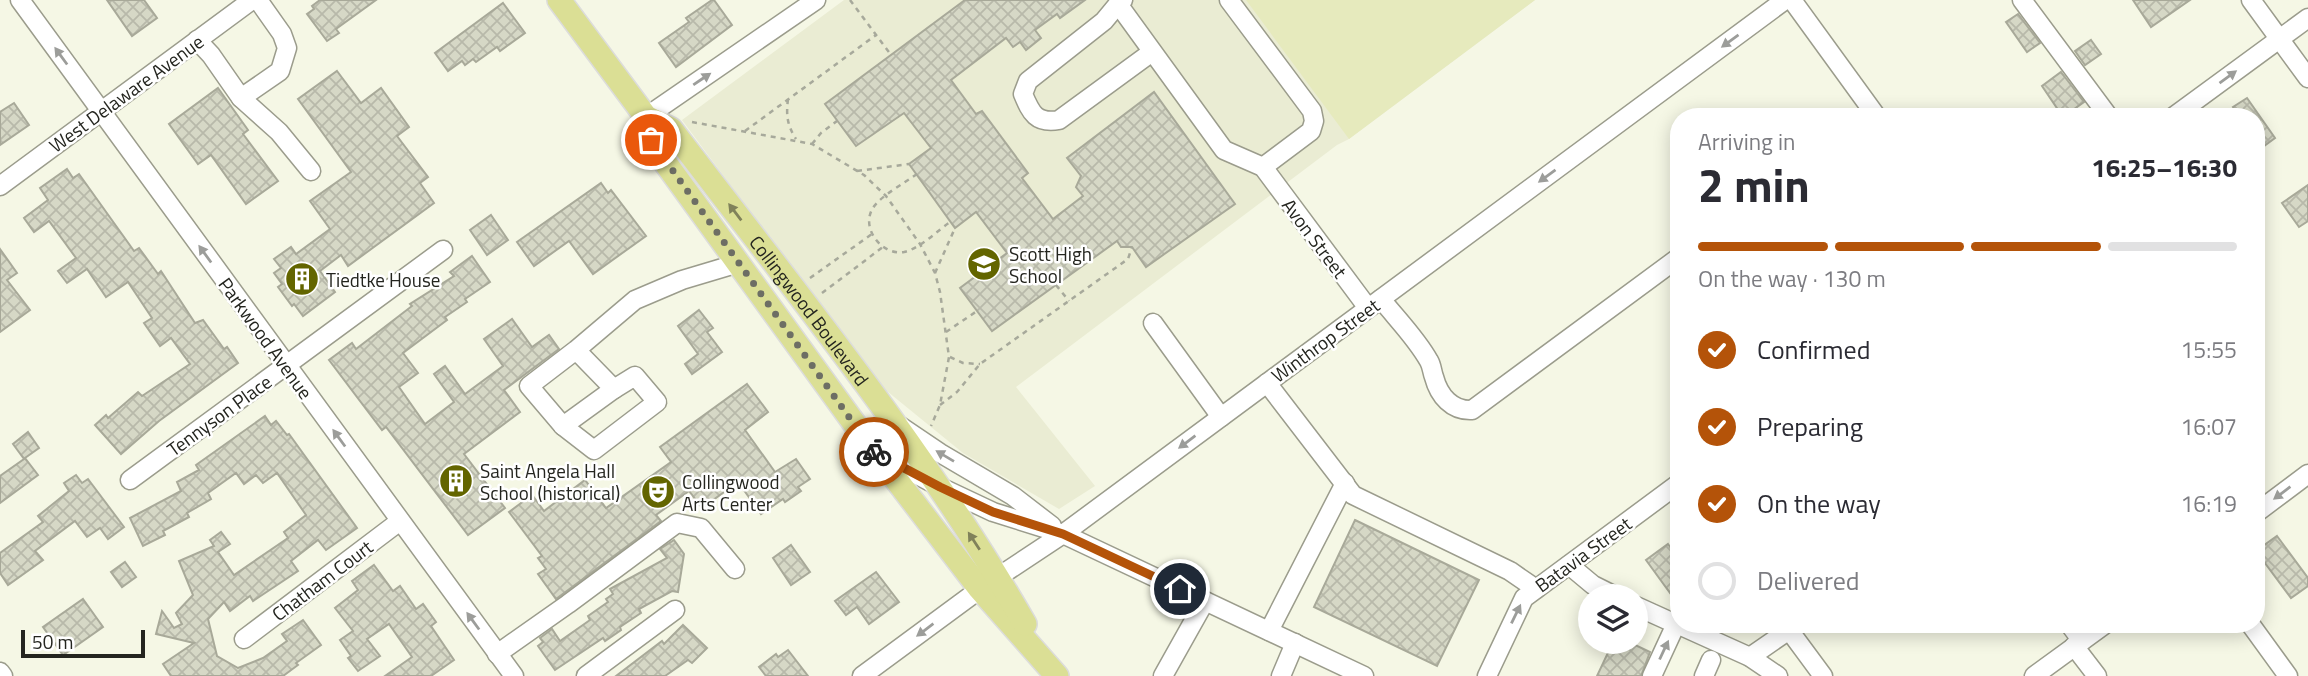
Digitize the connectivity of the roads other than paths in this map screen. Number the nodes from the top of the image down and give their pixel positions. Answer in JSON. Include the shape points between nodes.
{"nodes":[{"id":1,"x":20,"y":0,"type":"edge"},
{"id":2,"x":252,"y":0,"type":"edge"},
{"id":3,"x":258,"y":0,"type":"edge"},
{"id":4,"x":559,"y":0,"type":"edge"},
{"id":5,"x":1229,"y":0,"type":"edge"},
{"id":6,"x":1785,"y":0,"type":"edge"},
{"id":7,"x":1792,"y":0,"type":"edge"},
{"id":8,"x":2022,"y":0,"type":"edge"},
{"id":9,"x":2251,"y":0,"type":"edge"},
{"id":10,"x":811,"y":2,"type":"edge"},
{"id":11,"x":1120,"y":2,"type":"edge"},
{"id":12,"x":2308,"y":18,"type":"edge"},
{"id":13,"x":2279,"y":39,"type":"junction"},
{"id":14,"x":197,"y":40,"type":"junction"},
{"id":15,"x":1152,"y":52,"type":"junction"},
{"id":16,"x":2308,"y":78,"type":"edge"},
{"id":17,"x":240,"y":98,"type":"junction"},
{"id":18,"x":1870,"y":108,"type":"edge"},
{"id":19,"x":2102,"y":108,"type":"edge"},
{"id":20,"x":2185,"y":108,"type":"edge"},
{"id":21,"x":101,"y":111,"type":"junction"},
{"id":22,"x":646,"y":117,"type":"junction"},
{"id":23,"x":1263,"y":167,"type":"junction"},
{"id":24,"x":311,"y":171,"type":"dead end"},
{"id":25,"x":0,"y":186,"type":"edge"},
{"id":26,"x":443,"y":250,"type":"dead end"},
{"id":27,"x":768,"y":257,"type":"junction"},
{"id":28,"x":739,"y":263,"type":"junction"},
{"id":29,"x":1670,"y":264,"type":"edge"},
{"id":30,"x":1375,"y":304,"type":"junction"},
{"id":31,"x":1153,"y":323,"type":"dead end"},
{"id":32,"x":576,"y":350,"type":"junction"},
{"id":33,"x":286,"y":366,"type":"junction"},
{"id":34,"x":1267,"y":383,"type":"junction"},
{"id":35,"x":614,"y":389,"type":"junction"},
{"id":36,"x":1221,"y":417,"type":"junction"},
{"id":37,"x":895,"y":423,"type":"junction"},
{"id":38,"x":562,"y":426,"type":"junction"},
{"id":39,"x":874,"y":452,"type":"junction"},
{"id":40,"x":2308,"y":474,"type":"edge"},
{"id":41,"x":130,"y":480,"type":"dead end"},
{"id":42,"x":1345,"y":483,"type":"junction"},
{"id":43,"x":940,"y":487,"type":"junction"},
{"id":44,"x":1670,"y":490,"type":"edge"},
{"id":45,"x":2265,"y":506,"type":"edge"},
{"id":46,"x":400,"y":522,"type":"junction"},
{"id":47,"x":1063,"y":534,"type":"junction"},
{"id":48,"x":1569,"y":565,"type":"junction"},
{"id":49,"x":735,"y":569,"type":"dead end"},
{"id":50,"x":989,"y":584,"type":"junction"},
{"id":51,"x":1591,"y":584,"type":"edge"},
{"id":52,"x":1536,"y":589,"type":"junction"},
{"id":53,"x":1205,"y":601,"type":"junction"},
{"id":54,"x":675,"y":610,"type":"dead end"},
{"id":55,"x":1648,"y":611,"type":"edge"},
{"id":56,"x":1670,"y":621,"type":"edge"},
{"id":57,"x":1269,"y":631,"type":"junction"},
{"id":58,"x":1674,"y":633,"type":"edge"},
{"id":59,"x":1698,"y":633,"type":"edge"},
{"id":60,"x":1784,"y":633,"type":"edge"},
{"id":61,"x":1796,"y":633,"type":"edge"},
{"id":62,"x":2074,"y":633,"type":"edge"},
{"id":63,"x":2092,"y":633,"type":"edge"},
{"id":64,"x":2257,"y":633,"type":"edge"},
{"id":65,"x":244,"y":639,"type":"dead end"},
{"id":66,"x":1295,"y":643,"type":"junction"},
{"id":67,"x":2078,"y":643,"type":"junction"},
{"id":68,"x":497,"y":654,"type":"junction"},
{"id":69,"x":1750,"y":657,"type":"junction"},
{"id":70,"x":1052,"y":669,"type":"edge"},
{"id":71,"x":513,"y":676,"type":"edge"},
{"id":72,"x":586,"y":676,"type":"edge"},
{"id":73,"x":862,"y":676,"type":"edge"},
{"id":74,"x":1163,"y":676,"type":"edge"},
{"id":75,"x":1281,"y":676,"type":"edge"},
{"id":76,"x":1364,"y":676,"type":"edge"},
{"id":77,"x":1487,"y":676,"type":"edge"},
{"id":78,"x":1652,"y":676,"type":"edge"},
{"id":79,"x":1777,"y":676,"type":"edge"},
{"id":80,"x":1823,"y":676,"type":"edge"},
{"id":81,"x":2034,"y":676,"type":"edge"},
{"id":82,"x":2097,"y":676,"type":"edge"},
{"id":83,"x":2288,"y":676,"type":"edge"}],
"edges":[{"from":21,"to":1,"type":"street","name":"Parkwood Avenue","one_way":true},
{"from":2,"to":14,"type":"street","name":"West Delaware Avenue"},
{"from":3,"to":17,"type":"street","via":[[287,48],[281,71]]},
{"from":4,"to":22,"type":"main road","name":"Collingwood Boulevard"},
{"from":5,"to":23,"type":"street","via":[[1312,111],[1311,131]]},
{"from":6,"to":30,"type":"street","name":"Winthrop Street","one_way":true},
{"from":7,"to":18,"type":"street"},
{"from":8,"to":19,"type":"street"},
{"from":9,"to":13,"type":"street"},
{"from":22,"to":10,"type":"street","one_way":true},
{"from":11,"to":15,"type":"street"},
{"from":11,"to":15,"type":"street","via":[[1104,21],[1028,81],[1023,94],[1028,107],[1039,120],[1059,120]]},
{"from":12,"to":13,"type":"street"},
{"from":13,"to":16,"type":"street"},
{"from":20,"to":13,"type":"street","one_way":true},
{"from":14,"to":17,"type":"street"},
{"from":14,"to":21,"type":"street","name":"West Delaware Avenue"},
{"from":15,"to":23,"type":"street","via":[[1224,150]]},
{"from":17,"to":24,"type":"street","via":[[279,132]]},
{"from":21,"to":25,"type":"street","name":"West Delaware Avenue"},
{"from":33,"to":21,"type":"street","name":"Parkwood Avenue","one_way":true},
{"from":27,"to":22,"type":"main road","name":"Collingwood Boulevard","one_way":true,"via":[[671,129]]},
{"from":22,"to":28,"type":"main road","name":"Collingwood Boulevard","via":[[651,143]]},
{"from":23,"to":30,"type":"street","name":"Avon Street"},
{"from":26,"to":33,"type":"street","name":"Tennyson Place"},
{"from":27,"to":28,"type":"main road"},
{"from":27,"to":37,"type":"main road","name":"Collingwood Boulevard"},
{"from":28,"to":32,"type":"street","via":[[635,300]]},
{"from":28,"to":39,"type":"main road","name":"Collingwood Boulevard"},
{"from":29,"to":30,"type":"street","name":"Avon Street","via":[[1472,410],[1462,411],[1445,399],[1430,363]]},
{"from":30,"to":34,"type":"street","name":"Winthrop Street"},
{"from":31,"to":36,"type":"street"},
{"from":32,"to":35,"type":"street"},
{"from":32,"to":38,"type":"street","via":[[529,386]]},
{"from":33,"to":41,"type":"street","name":"Tennyson Place"},
{"from":46,"to":33,"type":"street","name":"Parkwood Avenue","one_way":true},
{"from":34,"to":36,"type":"street","name":"Winthrop Street"},
{"from":34,"to":42,"type":"street"},
{"from":35,"to":38,"type":"street"},
{"from":35,"to":38,"type":"street","via":[[635,376],[657,402],[594,450]]},
{"from":36,"to":47,"type":"street","name":"Winthrop Street","one_way":true},
{"from":37,"to":43,"type":"main road","name":"Collingwood Boulevard"},
{"from":47,"to":37,"type":"street","one_way":true,"via":[[1013,496]]},
{"from":39,"to":43,"type":"street"},
{"from":39,"to":50,"type":"main road","name":"Collingwood Boulevard"},
{"from":40,"to":45,"type":"street","one_way":true},
{"from":42,"to":52,"type":"street","via":[[1353,495],[1510,571]]},
{"from":42,"to":57,"type":"street"},
{"from":43,"to":47,"type":"street","via":[[993,512]]},
{"from":50,"to":43,"type":"main road","name":"Collingwood Boulevard","one_way":true},
{"from":44,"to":48,"type":"street","name":"Batavia Street"},
{"from":46,"to":65,"type":"street","name":"Chatham Court"},
{"from":68,"to":46,"type":"street","name":"Parkwood Avenue","one_way":true},
{"from":47,"to":50,"type":"street","name":"Winthrop Street"},
{"from":47,"to":53,"type":"street"},
{"from":48,"to":51,"type":"street"},
{"from":48,"to":52,"type":"street","name":"Batavia Street"},
{"from":49,"to":68,"type":"street","via":[[701,528],[677,523]]},
{"from":50,"to":70,"type":"main road","name":"Collingwood Boulevard"},
{"from":50,"to":73,"type":"street","name":"Winthrop Street","one_way":true},
{"from":77,"to":52,"type":"street","name":"Batavia Street","one_way":true,"via":[[1524,598]]},
{"from":53,"to":57,"type":"street"},
{"from":53,"to":74,"type":"street"},
{"from":54,"to":72,"type":"street"},
{"from":55,"to":56,"type":"street"},
{"from":57,"to":66,"type":"street"},
{"from":78,"to":58,"type":"street","one_way":true},
{"from":59,"to":69,"type":"street"},
{"from":60,"to":69,"type":"street"},
{"from":61,"to":80,"type":"street"},
{"from":62,"to":67,"type":"street"},
{"from":63,"to":67,"type":"street"},
{"from":64,"to":83,"type":"street"},
{"from":66,"to":75,"type":"street"},
{"from":66,"to":76,"type":"street"},
{"from":67,"to":81,"type":"street"},
{"from":67,"to":82,"type":"street"},
{"from":68,"to":71,"type":"street","name":"Parkwood Avenue"},
{"from":69,"to":79,"type":"street"}]}
